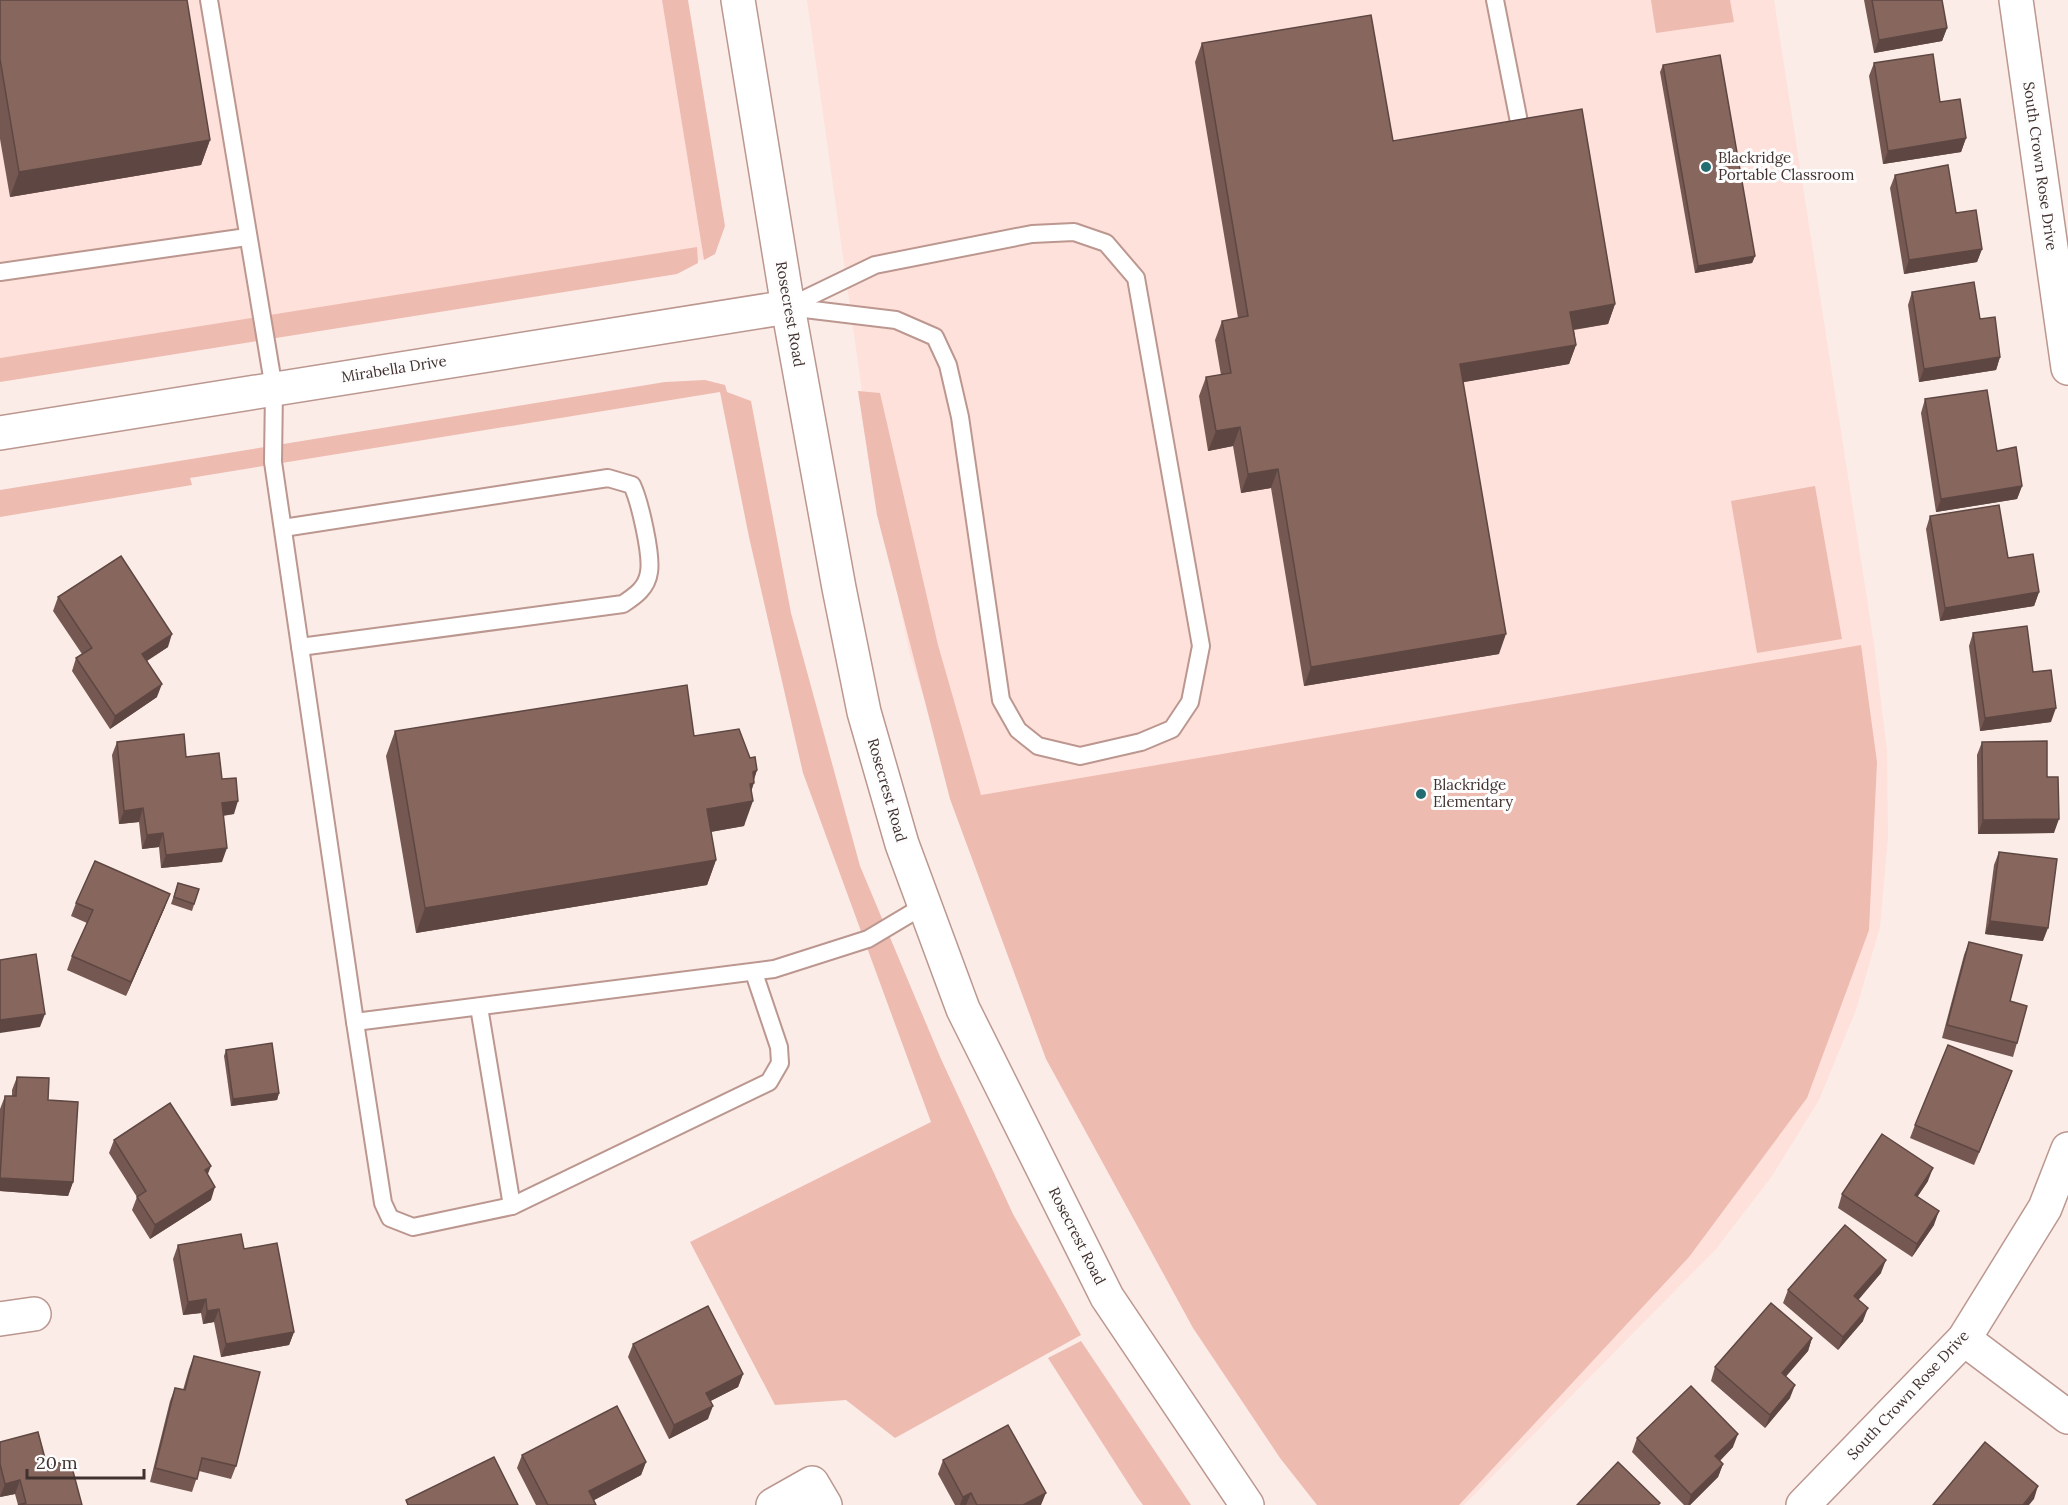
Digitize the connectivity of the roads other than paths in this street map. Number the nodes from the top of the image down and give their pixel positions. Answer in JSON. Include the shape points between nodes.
{"nodes":[{"id":1,"x":209,"y":0,"type":"edge"},
{"id":2,"x":738,"y":0,"type":"edge"},
{"id":3,"x":1495,"y":0,"type":"edge"},
{"id":4,"x":2016,"y":0,"type":"edge"},
{"id":5,"x":1520,"y":127,"type":"edge"},
{"id":6,"x":247,"y":237,"type":"junction"},
{"id":7,"x":0,"y":272,"type":"edge"},
{"id":8,"x":788,"y":307,"type":"junction"},
{"id":9,"x":2068,"y":368,"type":"edge"},
{"id":10,"x":274,"y":388,"type":"junction"},
{"id":11,"x":0,"y":433,"type":"edge"},
{"id":12,"x":283,"y":528,"type":"junction"},
{"id":13,"x":300,"y":647,"type":"junction"},
{"id":14,"x":925,"y":905,"type":"junction"},
{"id":15,"x":754,"y":973,"type":"junction"},
{"id":16,"x":479,"y":1007,"type":"junction"},
{"id":17,"x":355,"y":1022,"type":"junction"},
{"id":18,"x":2068,"y":1149,"type":"edge"},
{"id":19,"x":512,"y":1206,"type":"junction"},
{"id":20,"x":34,"y":1314,"type":"dead end"},
{"id":21,"x":0,"y":1319,"type":"edge"},
{"id":22,"x":1965,"y":1339,"type":"junction"},
{"id":23,"x":2068,"y":1417,"type":"edge"},
{"id":24,"x":773,"y":1505,"type":"edge"},
{"id":25,"x":825,"y":1505,"type":"edge"},
{"id":26,"x":1247,"y":1505,"type":"edge"},
{"id":27,"x":1803,"y":1505,"type":"edge"}],
"edges":[{"from":1,"to":6,"type":"lane"},
{"from":2,"to":8,"type":"street","name":"Rosecrest Road"},
{"from":3,"to":5,"type":"lane"},
{"from":4,"to":9,"type":"street","name":"South Crown Rose Drive"},
{"from":6,"to":7,"type":"lane"},
{"from":6,"to":10,"type":"lane"},
{"from":8,"to":8,"type":"lane","via":[[896,320],[935,337],[948,365],[960,417],[1001,700],[1018,730],[1038,746],[1080,756],[1141,742],[1172,729],[1190,702],[1201,646],[1136,278],[1106,243],[1074,232],[1032,234],[875,264]]},
{"from":8,"to":10,"type":"street","name":"Mirabella Drive"},
{"from":8,"to":14,"type":"street","name":"Rosecrest Road","via":[[864,712],[902,844]]},
{"from":10,"to":11,"type":"street","name":"Mirabella Drive"},
{"from":10,"to":12,"type":"lane","via":[[273,462]]},
{"from":12,"to":13,"type":"lane"},
{"from":12,"to":13,"type":"lane","via":[[608,478],[632,485],[641,504],[649,572],[640,592],[623,604]]},
{"from":13,"to":17,"type":"lane"},
{"from":14,"to":15,"type":"lane","via":[[868,939]]},
{"from":14,"to":26,"type":"street","name":"Rosecrest Road","via":[[963,1009],[1107,1297]]},
{"from":15,"to":16,"type":"lane"},
{"from":15,"to":19,"type":"lane","via":[[779,1047],[780,1064],[769,1082]]},
{"from":16,"to":17,"type":"lane"},
{"from":16,"to":19,"type":"lane"},
{"from":17,"to":19,"type":"lane","via":[[383,1203],[390,1218],[413,1227]]},
{"from":18,"to":22,"type":"street","name":"South Crown Rose Drive","via":[[2045,1208]]},
{"from":20,"to":21,"type":"street"},
{"from":22,"to":23,"type":"street"},
{"from":22,"to":27,"type":"street","name":"South Crown Rose Drive"},
{"from":24,"to":25,"type":"street","via":[[812,1483]]}]}
